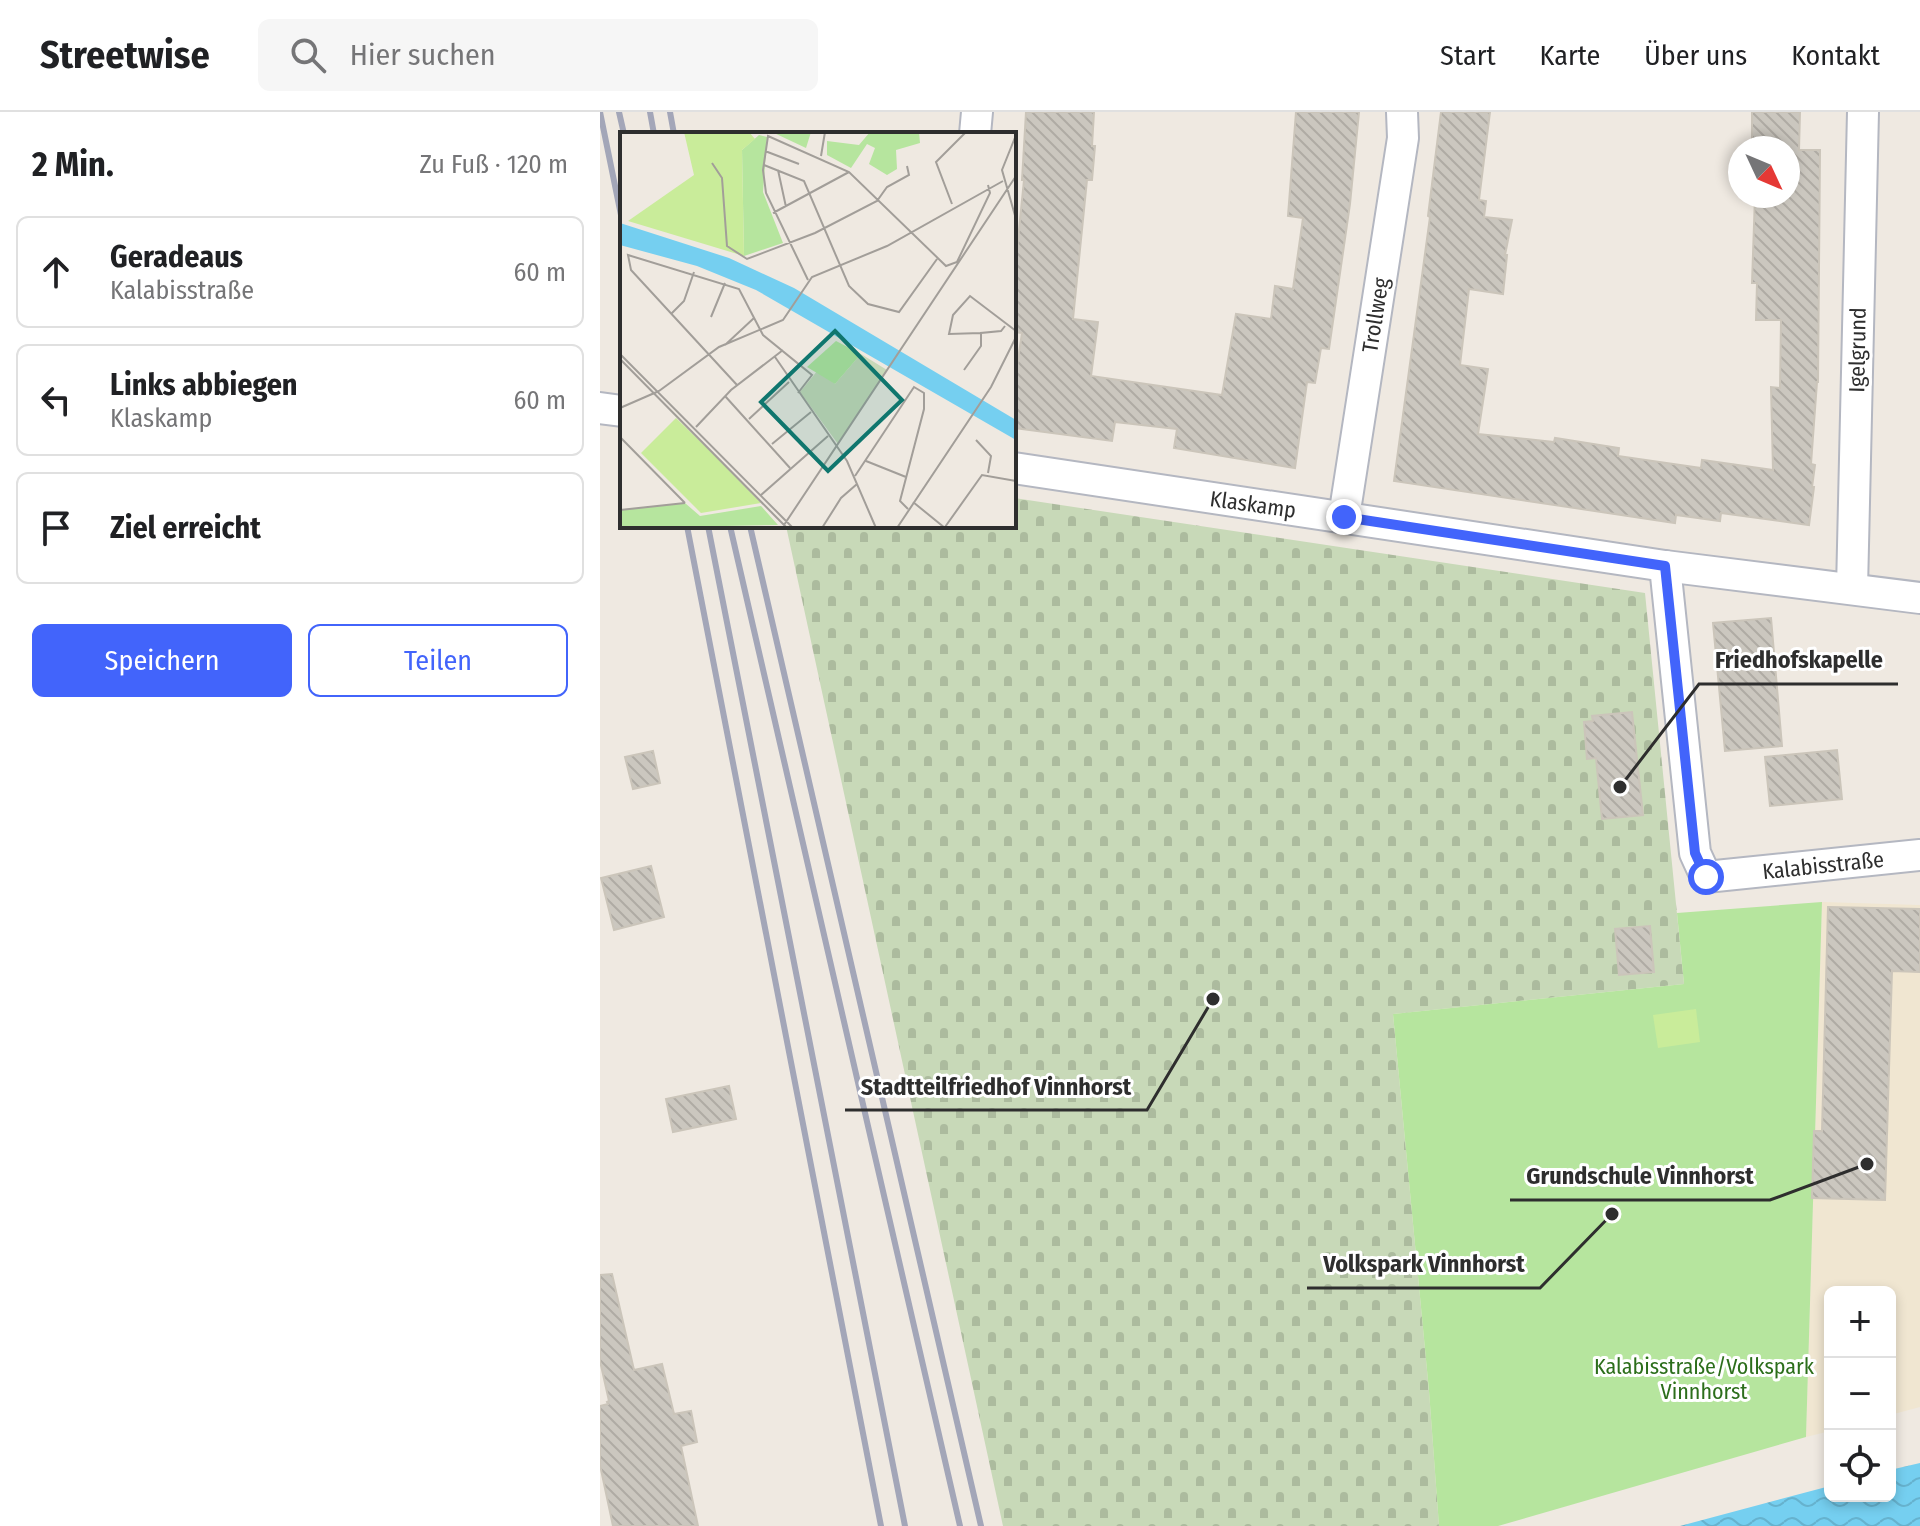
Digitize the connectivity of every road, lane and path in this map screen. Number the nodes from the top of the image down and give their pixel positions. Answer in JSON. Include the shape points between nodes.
{"nodes":[{"id":1,"x":977,"y":112,"type":"edge"},
{"id":2,"x":1402,"y":112,"type":"edge"},
{"id":3,"x":1863,"y":112,"type":"edge"},
{"id":4,"x":975,"y":132,"type":"edge"},
{"id":5,"x":600,"y":408,"type":"edge"},
{"id":6,"x":620,"y":411,"type":"edge"},
{"id":7,"x":1016,"y":468,"type":"edge"},
{"id":8,"x":1344,"y":517,"type":"junction"},
{"id":9,"x":1665,"y":566,"type":"junction"},
{"id":10,"x":1852,"y":589,"type":"junction"},
{"id":11,"x":1920,"y":598,"type":"edge"},
{"id":12,"x":1920,"y":855,"type":"edge"}],
"edges":[{"from":1,"to":4,"type":"street"},
{"from":2,"to":8,"type":"street","name":"Trollweg","via":[[1403,138]]},
{"from":3,"to":10,"type":"street","name":"Igelgrund"},
{"from":5,"to":6,"type":"street"},
{"from":7,"to":8,"type":"street","name":"Klaskamp"},
{"from":8,"to":9,"type":"street","name":"Klaskamp"},
{"from":9,"to":10,"type":"street","name":"Klaskamp"},
{"from":9,"to":12,"type":"street","name":"Kalabisstraße","via":[[1695,853],[1706,877]]},
{"from":10,"to":11,"type":"street","name":"Klaskamp"}]}
